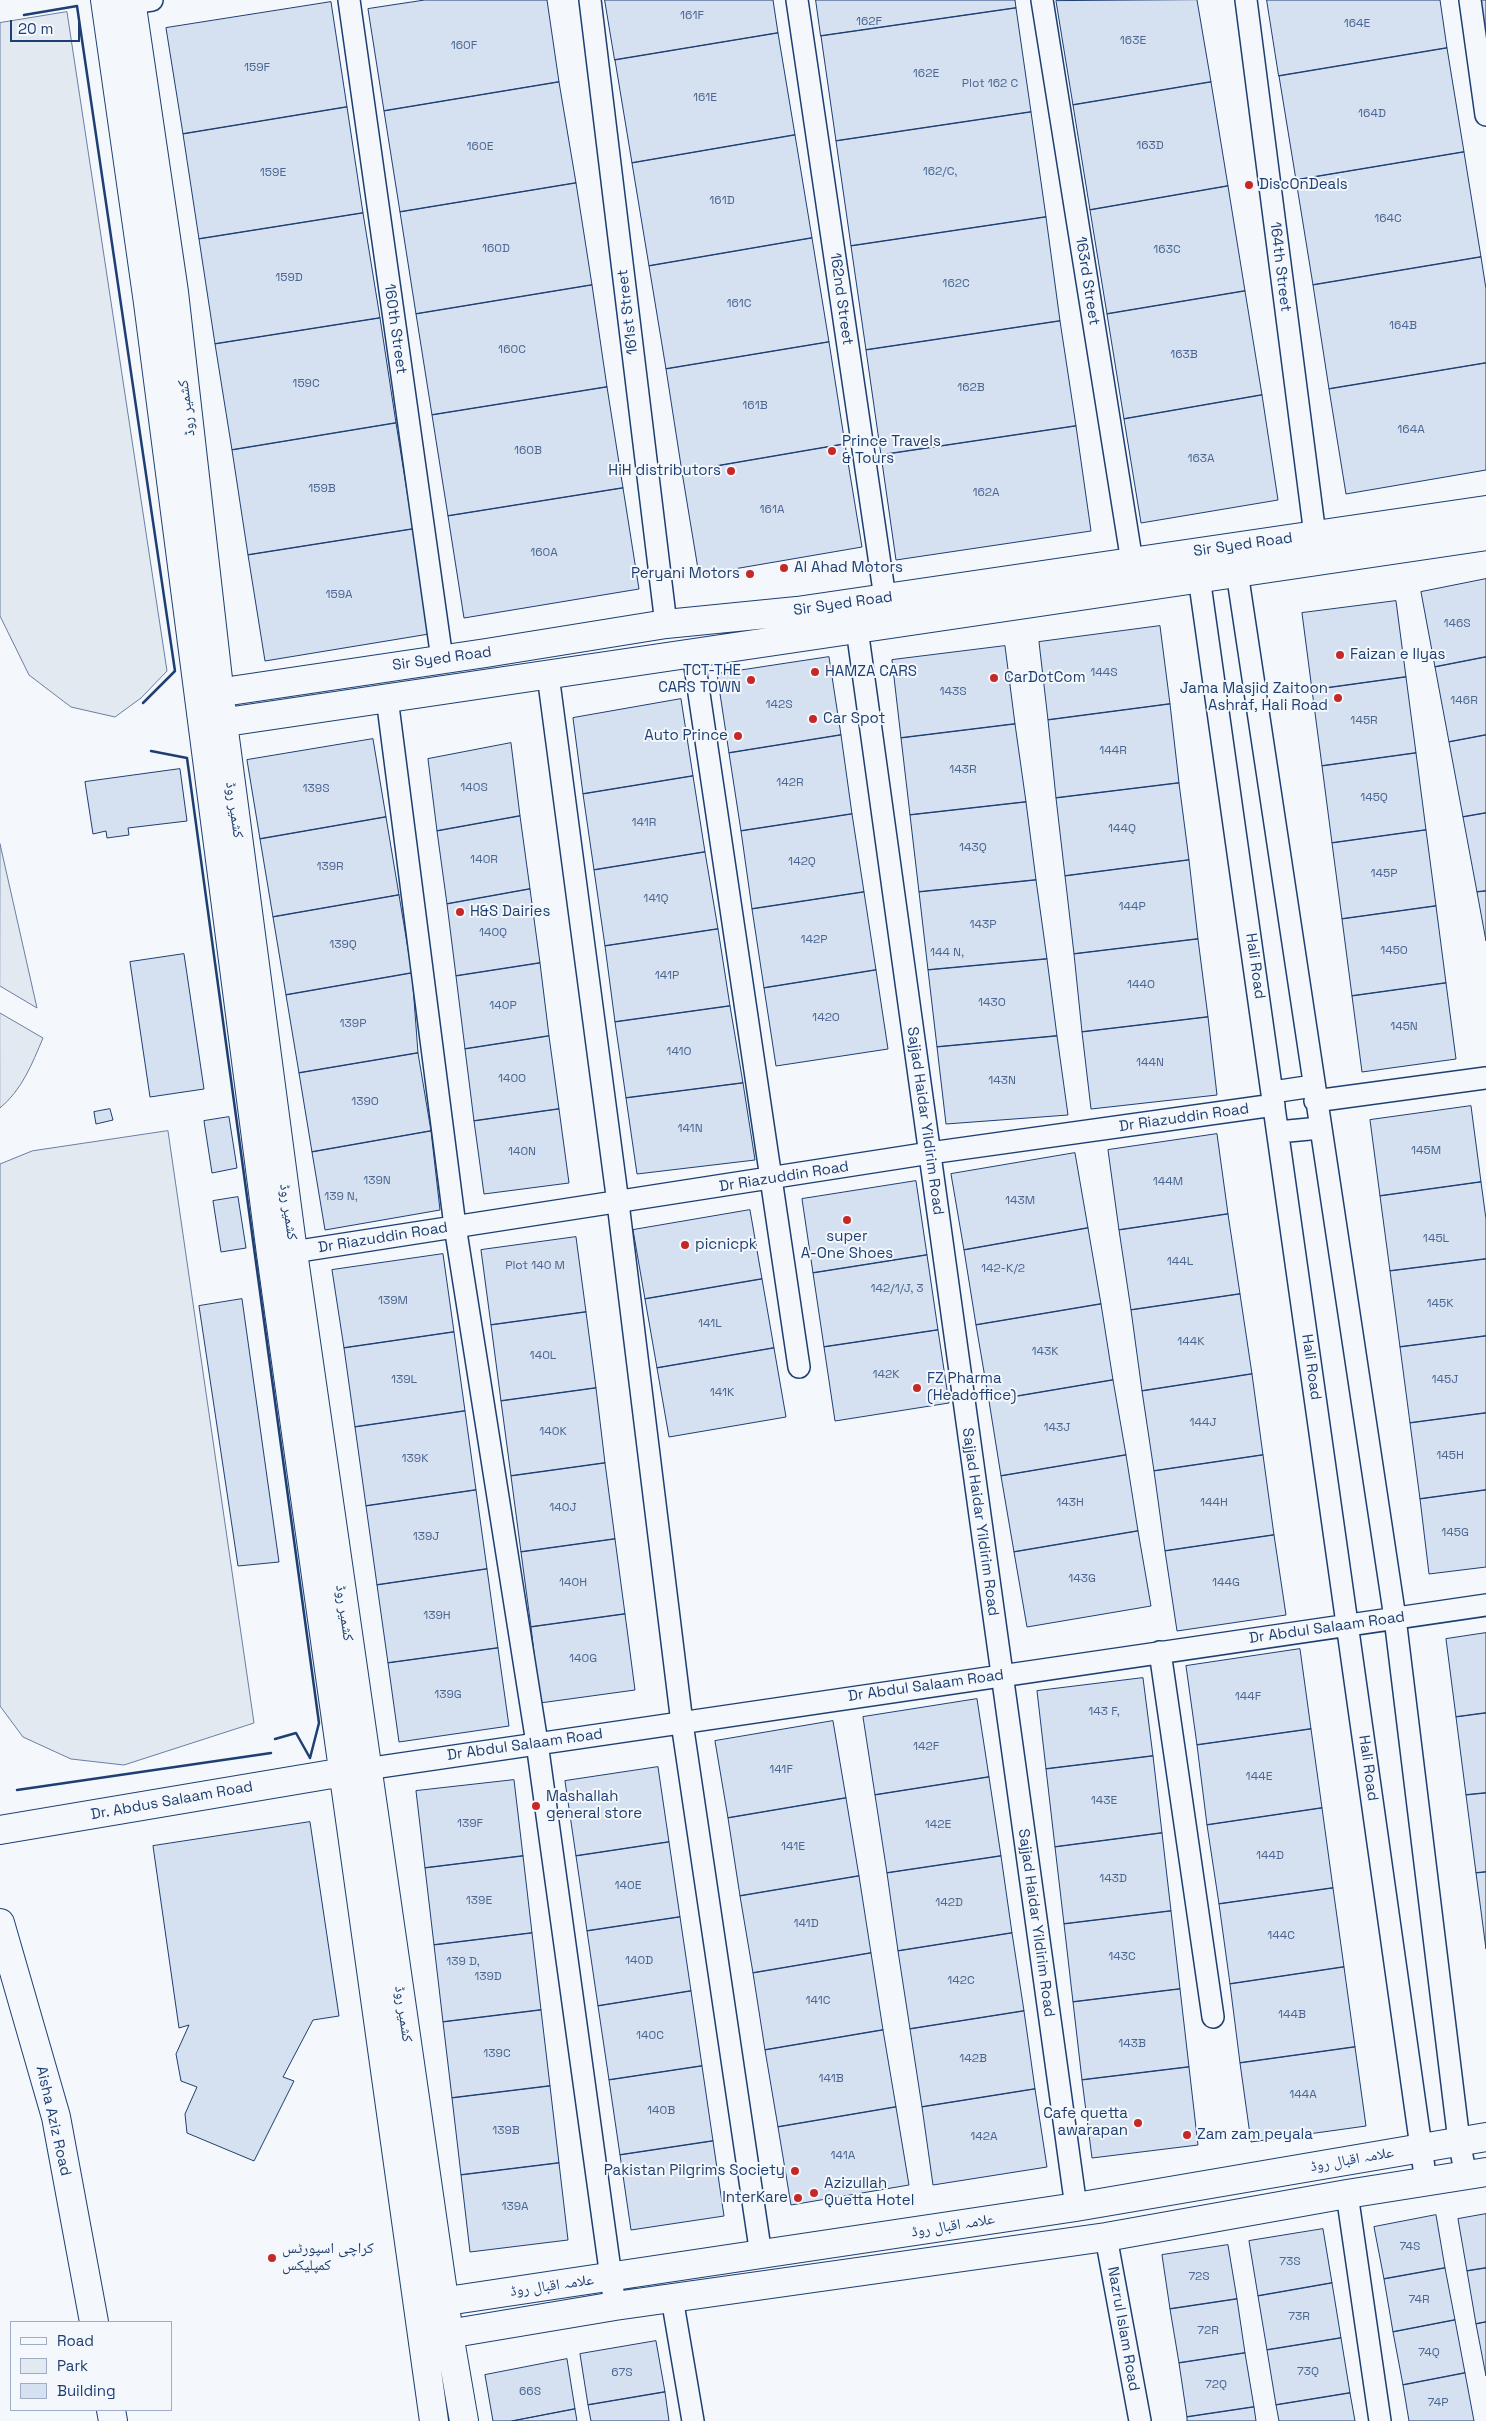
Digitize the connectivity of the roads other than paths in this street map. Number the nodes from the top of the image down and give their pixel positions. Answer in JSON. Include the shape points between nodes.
{"nodes":[{"id":1,"x":349,"y":0,"type":"edge"},
{"id":2,"x":590,"y":0,"type":"edge"},
{"id":3,"x":797,"y":0,"type":"edge"},
{"id":4,"x":1042,"y":0,"type":"edge"},
{"id":5,"x":1246,"y":0,"type":"edge"},
{"id":6,"x":1470,"y":0,"type":"edge"},
{"id":7,"x":125,"y":2,"type":"edge"},
{"id":8,"x":1486,"y":115,"type":"edge"},
{"id":9,"x":1486,"y":510,"type":"edge"},
{"id":10,"x":1315,"y":535,"type":"junction"},
{"id":11,"x":1486,"y":536,"type":"edge"},
{"id":12,"x":1235,"y":560,"type":"junction"},
{"id":13,"x":1132,"y":562,"type":"junction"},
{"id":14,"x":1197,"y":566,"type":"junction"},
{"id":15,"x":884,"y":598,"type":"junction"},
{"id":16,"x":797,"y":611,"type":"junction"},
{"id":17,"x":666,"y":624,"type":"junction"},
{"id":18,"x":857,"y":629,"type":"junction"},
{"id":19,"x":801,"y":637,"type":"junction"},
{"id":20,"x":486,"y":653,"type":"junction"},
{"id":21,"x":693,"y":653,"type":"junction"},
{"id":22,"x":442,"y":659,"type":"junction"},
{"id":23,"x":548,"y":675,"type":"junction"},
{"id":24,"x":490,"y":682,"type":"junction"},
{"id":25,"x":210,"y":694,"type":"junction"},
{"id":26,"x":387,"y":698,"type":"junction"},
{"id":27,"x":212,"y":724,"type":"junction"},
{"id":28,"x":1486,"y":1078,"type":"edge"},
{"id":29,"x":1314,"y":1093,"type":"junction"},
{"id":30,"x":1274,"y":1099,"type":"junction"},
{"id":31,"x":1320,"y":1128,"type":"junction"},
{"id":32,"x":1278,"y":1132,"type":"junction"},
{"id":33,"x":930,"y":1153,"type":"junction"},
{"id":34,"x":772,"y":1179,"type":"junction"},
{"id":35,"x":618,"y":1203,"type":"junction"},
{"id":36,"x":455,"y":1226,"type":"junction"},
{"id":37,"x":293,"y":1252,"type":"junction"},
{"id":38,"x":799,"y":1368,"type":"dead end"},
{"id":39,"x":1486,"y":1605,"type":"edge"},
{"id":40,"x":1395,"y":1618,"type":"junction"},
{"id":41,"x":1348,"y":1625,"type":"junction"},
{"id":42,"x":1160,"y":1652,"type":"junction"},
{"id":43,"x":1001,"y":1676,"type":"junction"},
{"id":44,"x":682,"y":1722,"type":"junction"},
{"id":45,"x":537,"y":1743,"type":"junction"},
{"id":46,"x":355,"y":1771,"type":"junction"},
{"id":47,"x":0,"y":1830,"type":"edge"},
{"id":48,"x":0,"y":1923,"type":"edge"},
{"id":49,"x":1213,"y":2017,"type":"dead end"},
{"id":50,"x":1486,"y":2137,"type":"edge"},
{"id":51,"x":1459,"y":2141,"type":"junction"},
{"id":52,"x":1420,"y":2149,"type":"junction"},
{"id":53,"x":1476,"y":2174,"type":"edge"},
{"id":54,"x":1426,"y":2182,"type":"junction"},
{"id":55,"x":1347,"y":2194,"type":"junction"},
{"id":56,"x":1076,"y":2207,"type":"junction"},
{"id":57,"x":1106,"y":2238,"type":"junction"},
{"id":58,"x":761,"y":2254,"type":"junction"},
{"id":59,"x":610,"y":2278,"type":"junction"},
{"id":60,"x":672,"y":2298,"type":"junction"},
{"id":61,"x":431,"y":2304,"type":"junction"},
{"id":62,"x":615,"y":2306,"type":"junction"},
{"id":63,"x":94,"y":2321,"type":"edge"},
{"id":64,"x":448,"y":2334,"type":"junction"},
{"id":65,"x":422,"y":2339,"type":"junction"},
{"id":66,"x":434,"y":2421,"type":"edge"},
{"id":67,"x":464,"y":2421,"type":"edge"},
{"id":68,"x":693,"y":2421,"type":"edge"},
{"id":69,"x":1140,"y":2421,"type":"edge"},
{"id":70,"x":1380,"y":2421,"type":"edge"}],
"edges":[{"from":1,"to":22,"type":"street","name":"160th Street"},
{"from":2,"to":17,"type":"street","name":"161st Street"},
{"from":3,"to":15,"type":"street","name":"162nd Street"},
{"from":4,"to":13,"type":"street","name":"163rd Street"},
{"from":5,"to":10,"type":"street","name":"164th Street"},
{"from":6,"to":8,"type":"street"},
{"from":7,"to":25,"type":"main road","name":"کشمیر روڈ","via":[[174,292]]},
{"from":9,"to":10,"type":"main road","name":"Sir Syed Road"},
{"from":10,"to":12,"type":"main road","name":"Sir Syed Road"},
{"from":11,"to":12,"type":"main road","name":"Sir Syed Road"},
{"from":12,"to":14,"type":"main road","name":"Sir Syed Road"},
{"from":12,"to":29,"type":"street"},
{"from":13,"to":14,"type":"main road","name":"Sir Syed Road"},
{"from":13,"to":15,"type":"main road","name":"Sir Syed Road"},
{"from":14,"to":18,"type":"main road","name":"Sir Syed Road"},
{"from":14,"to":30,"type":"street","name":"Hali Road"},
{"from":15,"to":16,"type":"main road","name":"Sir Syed Road"},
{"from":16,"to":17,"type":"main road","name":"Sir Syed Road"},
{"from":16,"to":19,"type":"main road"},
{"from":17,"to":20,"type":"main road","name":"Sir Syed Road"},
{"from":18,"to":19,"type":"main road","name":"Sir Syed Road"},
{"from":18,"to":33,"type":"street","name":"Sajjad Haidar Yildirim Road"},
{"from":19,"to":21,"type":"main road","name":"Sir Syed Road"},
{"from":20,"to":22,"type":"main road","name":"Sir Syed Road"},
{"from":20,"to":24,"type":"main road"},
{"from":21,"to":23,"type":"main road","name":"Sir Syed Road"},
{"from":21,"to":34,"type":"street"},
{"from":22,"to":25,"type":"main road","name":"Sir Syed Road"},
{"from":23,"to":24,"type":"main road","name":"Sir Syed Road"},
{"from":23,"to":35,"type":"street"},
{"from":24,"to":26,"type":"main road","name":"Sir Syed Road"},
{"from":25,"to":27,"type":"main road","name":"کشمیر روڈ"},
{"from":26,"to":27,"type":"main road","name":"Sir Syed Road"},
{"from":26,"to":36,"type":"street"},
{"from":27,"to":37,"type":"main road","name":"کشمیر روڈ"},
{"from":27,"to":46,"type":"main road","name":"کشمیر روڈ","via":[[271,1254]]},
{"from":28,"to":29,"type":"street"},
{"from":29,"to":30,"type":"street","name":"Dr Riazuddin Road"},
{"from":29,"to":31,"type":"street"},
{"from":30,"to":32,"type":"street","name":"Hali Road"},
{"from":30,"to":33,"type":"street","name":"Dr Riazuddin Road"},
{"from":31,"to":32,"type":"street"},
{"from":31,"to":40,"type":"street"},
{"from":32,"to":41,"type":"street","name":"Hali Road"},
{"from":33,"to":34,"type":"street","name":"Dr Riazuddin Road"},
{"from":33,"to":43,"type":"street","name":"Sajjad Haidar Yildirim Road"},
{"from":34,"to":35,"type":"street","name":"Dr Riazuddin Road"},
{"from":34,"to":38,"type":"street"},
{"from":35,"to":36,"type":"street","name":"Dr Riazuddin Road"},
{"from":35,"to":44,"type":"street"},
{"from":36,"to":37,"type":"street","name":"Dr Riazuddin Road"},
{"from":36,"to":45,"type":"street"},
{"from":37,"to":46,"type":"main road","name":"کشمیر روڈ"},
{"from":39,"to":40,"type":"street","name":"Dr Abdul Salaam Road"},
{"from":40,"to":41,"type":"street","name":"Dr Abdul Salaam Road"},
{"from":40,"to":51,"type":"street"},
{"from":41,"to":42,"type":"street","name":"Dr Abdul Salaam Road"},
{"from":41,"to":52,"type":"street","name":"Hali Road"},
{"from":42,"to":43,"type":"street","name":"Dr Abdul Salaam Road"},
{"from":42,"to":49,"type":"street"},
{"from":43,"to":44,"type":"street","name":"Dr Abdul Salaam Road"},
{"from":43,"to":56,"type":"street","name":"Sajjad Haidar Yildirim Road"},
{"from":44,"to":45,"type":"street","name":"Dr Abdul Salaam Road"},
{"from":44,"to":58,"type":"street"},
{"from":45,"to":46,"type":"street","name":"Dr Abdul Salaam Road"},
{"from":45,"to":59,"type":"street"},
{"from":46,"to":47,"type":"main road","name":"Dr. Abdus Salaam Road"},
{"from":46,"to":61,"type":"main road","name":"کشمیر روڈ"},
{"from":48,"to":63,"type":"main road","name":"Aisha Aziz Road","via":[[56,2117]]},
{"from":50,"to":51,"type":"main road","name":"علامہ اقبال روڈ"},
{"from":51,"to":52,"type":"main road","name":"علامہ اقبال روڈ"},
{"from":51,"to":53,"type":"street"},
{"from":52,"to":54,"type":"street","name":"Hali Road"},
{"from":52,"to":56,"type":"main road","name":"علامہ اقبال روڈ"},
{"from":53,"to":54,"type":"main road","name":"علامہ اقبال روڈ"},
{"from":54,"to":55,"type":"main road","name":"علامہ اقبال روڈ"},
{"from":55,"to":57,"type":"main road","name":"علامہ اقبال روڈ"},
{"from":55,"to":70,"type":"street"},
{"from":56,"to":58,"type":"main road","name":"علامہ اقبال روڈ"},
{"from":57,"to":60,"type":"main road","name":"علامہ اقبال روڈ"},
{"from":57,"to":69,"type":"street","name":"Nazrul Islam Road"},
{"from":58,"to":59,"type":"main road","name":"علامہ اقبال روڈ"},
{"from":59,"to":61,"type":"main road","name":"علامہ اقبال روڈ"},
{"from":59,"to":62,"type":"street"},
{"from":60,"to":62,"type":"main road","name":"علامہ اقبال روڈ"},
{"from":60,"to":68,"type":"street"},
{"from":61,"to":64,"type":"main road","name":"کشمیر روڈ"},
{"from":61,"to":65,"type":"main road","name":"کشمیر روڈ"},
{"from":62,"to":64,"type":"main road","name":"علامہ اقبال روڈ"},
{"from":64,"to":65,"type":"main road","name":"علامہ اقبال روڈ"},
{"from":64,"to":67,"type":"main road","name":"کشمیر روڈ"},
{"from":65,"to":66,"type":"main road","name":"کشمیر روڈ"}]}
